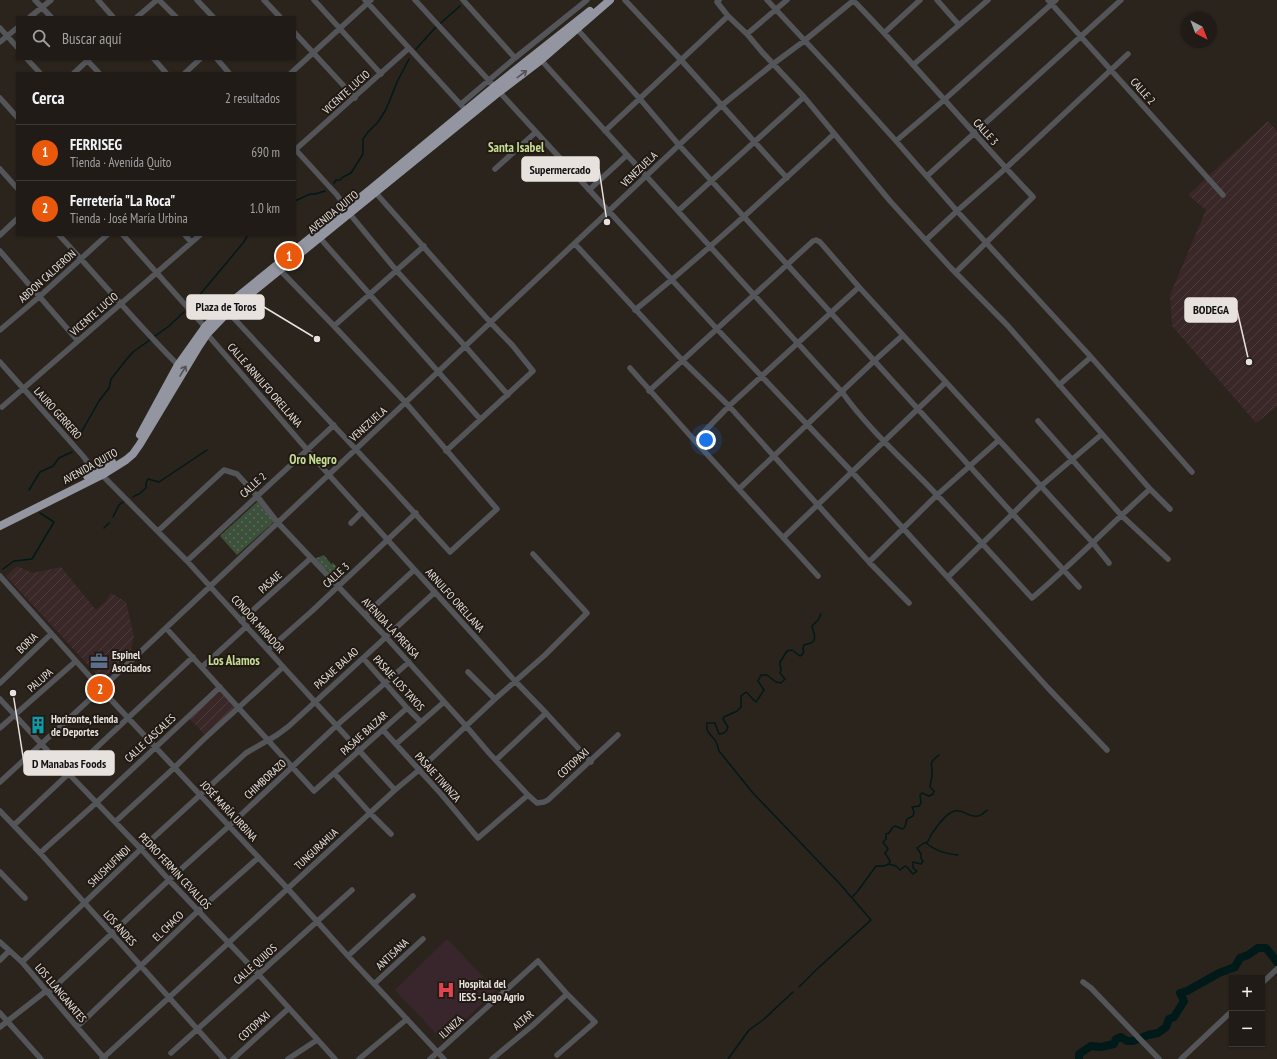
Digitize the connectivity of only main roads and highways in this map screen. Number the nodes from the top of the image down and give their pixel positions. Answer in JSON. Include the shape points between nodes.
{"nodes":[{"id":1,"x":603,"y":0,"type":"edge"},
{"id":2,"x":610,"y":0,"type":"edge"},
{"id":3,"x":494,"y":86,"type":"junction"},
{"id":4,"x":348,"y":211,"type":"junction"},
{"id":5,"x":206,"y":330,"type":"junction"},
{"id":6,"x":98,"y":473,"type":"junction"},
{"id":7,"x":0,"y":521,"type":"edge"},
{"id":8,"x":0,"y":526,"type":"edge"}],
"edges":[{"from":1,"to":3,"type":"highway","name":"AVENIDA QUITO"},
{"from":3,"to":2,"type":"highway","name":"AVENIDA QUITO","one_way":true,"via":[[541,60]]},
{"from":3,"to":4,"type":"highway","name":"AVENIDA QUITO","via":[[375,192]]},
{"from":3,"to":4,"type":"highway","name":"AVENIDA QUITO","via":[[464,107]]},
{"from":4,"to":5,"type":"highway","name":"AVENIDA QUITO"},
{"from":4,"to":5,"type":"highway","name":"AVENIDA QUITO","via":[[231,302]]},
{"from":5,"to":6,"type":"highway","name":"AVENIDA QUITO","via":[[178,365],[136,441],[122,456]]},
{"from":6,"to":5,"type":"highway","name":"AVENIDA QUITO","one_way":true,"via":[[133,454]]},
{"from":6,"to":7,"type":"highway","name":"AVENIDA QUITO"},
{"from":6,"to":8,"type":"highway","name":"AVENIDA QUITO"}]}
